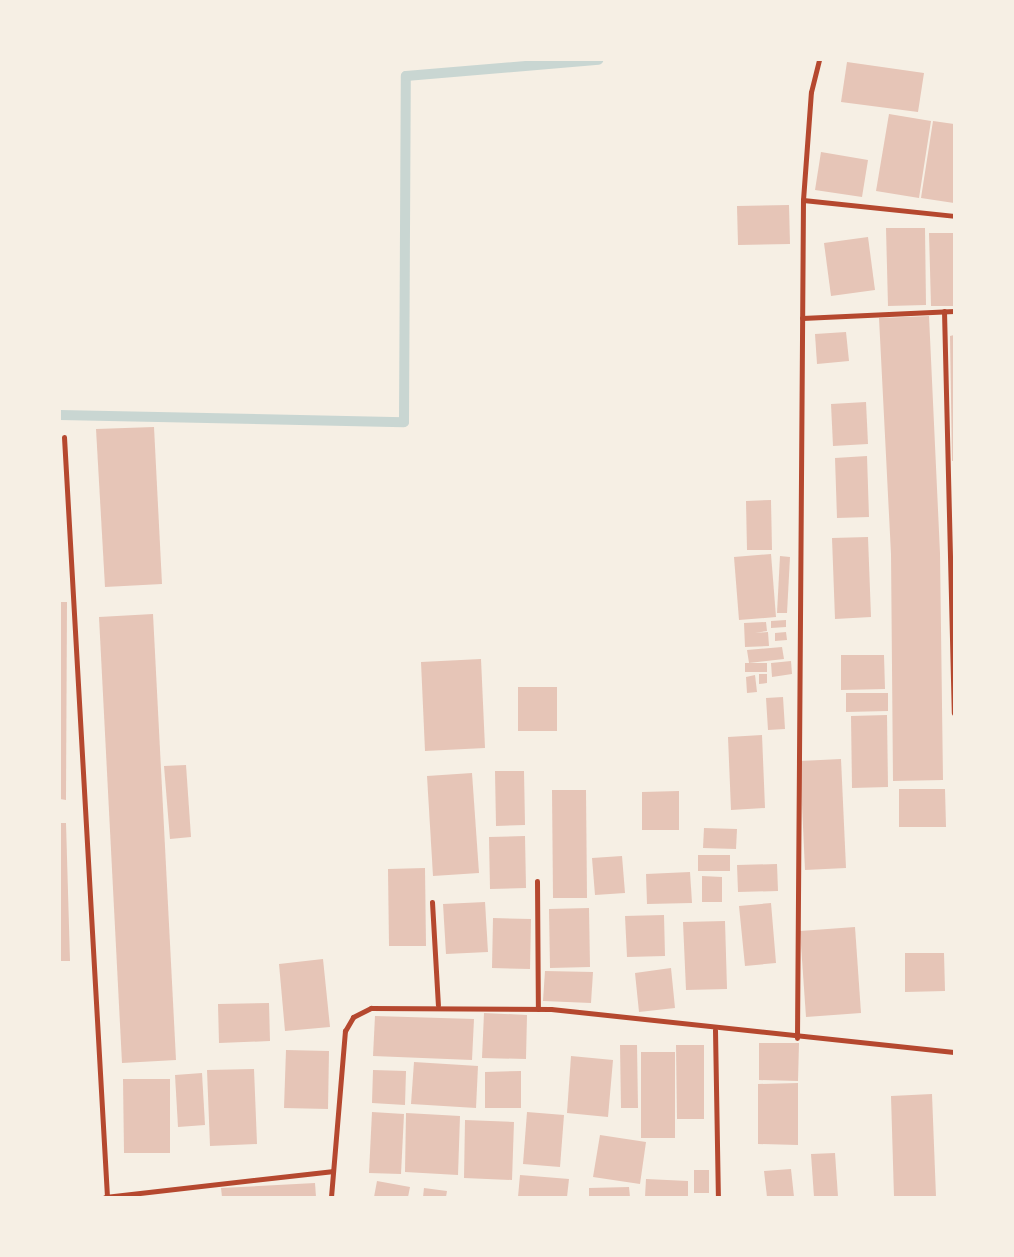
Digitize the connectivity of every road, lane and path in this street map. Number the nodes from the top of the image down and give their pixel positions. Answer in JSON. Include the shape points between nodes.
{"nodes":[{"id":1,"x":819,"y":60,"type":"edge"},
{"id":2,"x":804,"y":200,"type":"junction"},
{"id":3,"x":954,"y":216,"type":"edge"},
{"id":4,"x":944,"y":311,"type":"junction"},
{"id":5,"x":954,"y":311,"type":"edge"},
{"id":6,"x":802,"y":318,"type":"junction"},
{"id":7,"x":64,"y":437,"type":"dead end"},
{"id":8,"x":954,"y":713,"type":"edge"},
{"id":9,"x":536,"y":882,"type":"dead end"},
{"id":10,"x":432,"y":902,"type":"dead end"},
{"id":11,"x":438,"y":1005,"type":"junction"},
{"id":12,"x":538,"y":1009,"type":"junction"},
{"id":13,"x":715,"y":1030,"type":"junction"},
{"id":14,"x":797,"y":1038,"type":"junction"},
{"id":15,"x":954,"y":1052,"type":"edge"},
{"id":16,"x":332,"y":1171,"type":"junction"},
{"id":17,"x":206,"y":1189,"type":"junction"},
{"id":18,"x":106,"y":1197,"type":"edge"},
{"id":19,"x":206,"y":1197,"type":"edge"},
{"id":20,"x":331,"y":1197,"type":"edge"},
{"id":21,"x":718,"y":1197,"type":"edge"}],
"edges":[{"from":1,"to":2,"type":"street","via":[[811,92]]},
{"from":2,"to":3,"type":"street"},
{"from":2,"to":6,"type":"street"},
{"from":4,"to":5,"type":"street"},
{"from":4,"to":6,"type":"street"},
{"from":4,"to":8,"type":"street"},
{"from":6,"to":14,"type":"street","via":[[796,737]]},
{"from":7,"to":18,"type":"street"},
{"from":9,"to":12,"type":"street"},
{"from":10,"to":11,"type":"street"},
{"from":11,"to":12,"type":"street"},
{"from":11,"to":16,"type":"street","via":[[371,1008],[353,1017],[342,1045]]},
{"from":12,"to":13,"type":"street"},
{"from":13,"to":14,"type":"street"},
{"from":13,"to":21,"type":"street"},
{"from":14,"to":15,"type":"street"},
{"from":16,"to":17,"type":"street"},
{"from":16,"to":20,"type":"street"},
{"from":17,"to":18,"type":"street"},
{"from":17,"to":19,"type":"street"}]}
